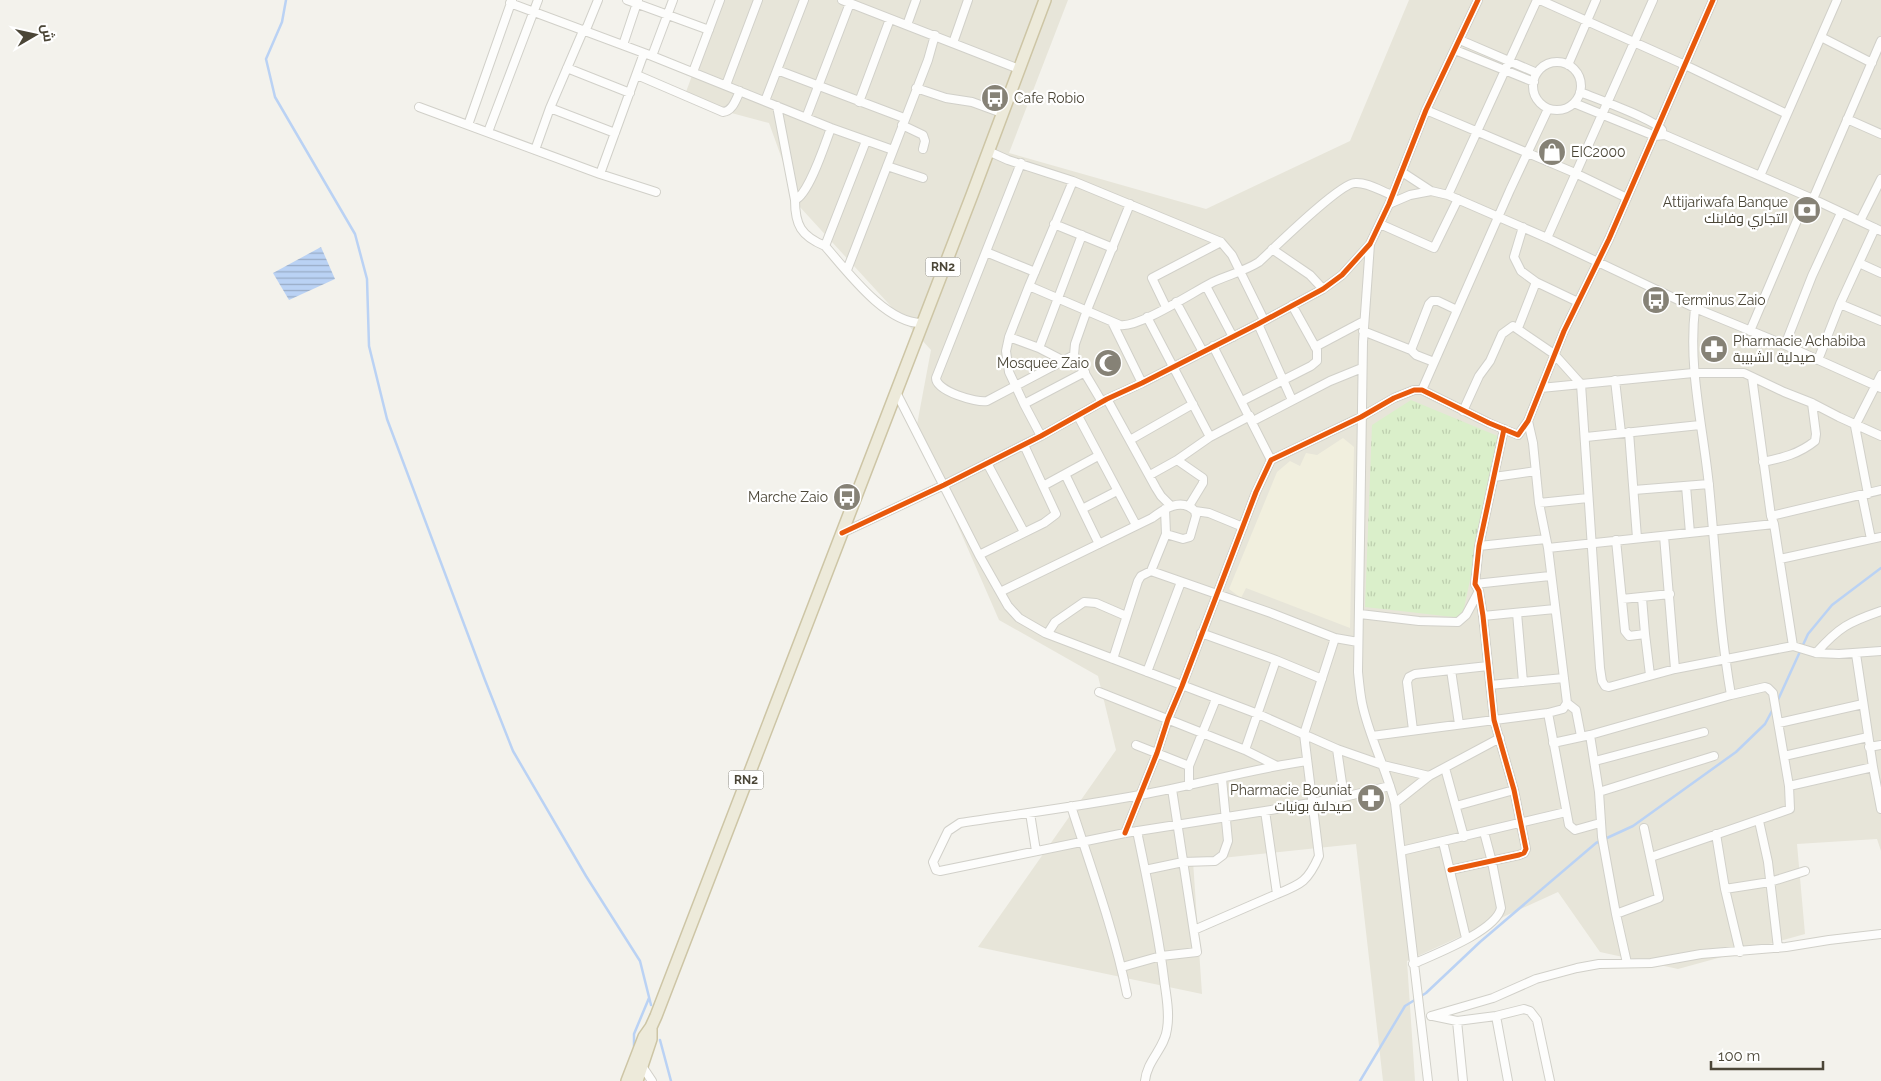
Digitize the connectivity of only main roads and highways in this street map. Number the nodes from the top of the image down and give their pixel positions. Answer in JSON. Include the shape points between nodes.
{"nodes":[{"id":1,"x":1045,"y":0,"type":"edge"},
{"id":2,"x":651,"y":1028,"type":"junction"},
{"id":3,"x":627,"y":1081,"type":"edge"},
{"id":4,"x":637,"y":1081,"type":"edge"}],
"edges":[{"from":1,"to":2,"type":"highway","number":"RN2"},
{"from":2,"to":3,"type":"highway","number":"RN2","via":[[644,1036]]},
{"from":2,"to":4,"type":"highway","number":"RN2","via":[[651,1039]]}]}
